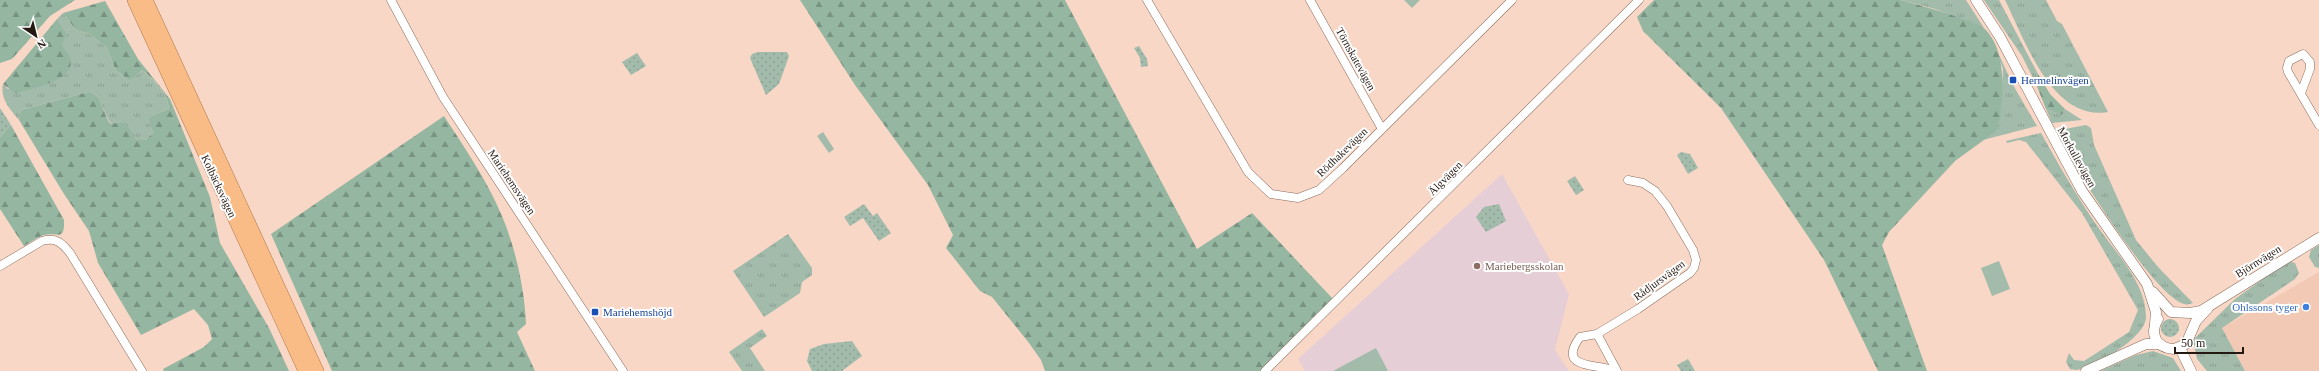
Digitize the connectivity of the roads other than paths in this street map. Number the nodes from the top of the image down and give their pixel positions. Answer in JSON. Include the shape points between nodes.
{"nodes":[{"id":1,"x":134,"y":0,"type":"edge"},
{"id":2,"x":146,"y":0,"type":"edge"},
{"id":3,"x":391,"y":0,"type":"edge"},
{"id":4,"x":1147,"y":0,"type":"edge"},
{"id":5,"x":1310,"y":0,"type":"edge"},
{"id":6,"x":1512,"y":0,"type":"edge"},
{"id":7,"x":1639,"y":0,"type":"edge"},
{"id":8,"x":1976,"y":0,"type":"edge"},
{"id":9,"x":2300,"y":93,"type":"dead end"},
{"id":10,"x":2319,"y":125,"type":"edge"},
{"id":11,"x":1382,"y":129,"type":"junction"},
{"id":12,"x":1628,"y":180,"type":"dead end"},
{"id":13,"x":2319,"y":238,"type":"edge"},
{"id":14,"x":0,"y":266,"type":"edge"},
{"id":15,"x":2147,"y":284,"type":"junction"},
{"id":16,"x":2210,"y":306,"type":"junction"},
{"id":17,"x":2175,"y":313,"type":"junction"},
{"id":18,"x":2154,"y":326,"type":"junction"},
{"id":19,"x":2191,"y":331,"type":"junction"},
{"id":20,"x":1597,"y":334,"type":"junction"},
{"id":21,"x":2160,"y":344,"type":"junction"},
{"id":22,"x":2180,"y":348,"type":"junction"},
{"id":23,"x":2132,"y":350,"type":"junction"},
{"id":24,"x":142,"y":371,"type":"edge"},
{"id":25,"x":305,"y":371,"type":"edge"},
{"id":26,"x":317,"y":371,"type":"edge"},
{"id":27,"x":623,"y":371,"type":"edge"},
{"id":28,"x":1265,"y":371,"type":"edge"},
{"id":29,"x":1614,"y":371,"type":"edge"},
{"id":30,"x":1617,"y":371,"type":"edge"},
{"id":31,"x":2086,"y":371,"type":"edge"},
{"id":32,"x":2191,"y":371,"type":"edge"}],
"edges":[{"from":1,"to":25,"type":"highway","name":"Kolbäcksvägen"},
{"from":2,"to":26,"type":"highway","name":"Kolbäcksvägen"},
{"from":3,"to":27,"type":"street","name":"Mariehemsvägen","via":[[443,97]]},
{"from":4,"to":11,"type":"street","name":"Rödhakevägen","via":[[1248,172],[1271,194],[1298,198],[1319,190]]},
{"from":5,"to":11,"type":"street","name":"Törnskatevägen"},
{"from":6,"to":11,"type":"street","name":"Rödhakevägen"},
{"from":7,"to":28,"type":"street","name":"Älgvägen"},
{"from":8,"to":15,"type":"street","name":"Morkullevägen","via":[[2000,36],[2082,191]]},
{"from":9,"to":10,"type":"street"},
{"from":12,"to":20,"type":"street","name":"Rådjursvägen","via":[[1643,183],[1655,191],[1667,206],[1693,250],[1696,260],[1694,268],[1645,305]]},
{"from":13,"to":16,"type":"street","name":"Björnvägen"},
{"from":14,"to":24,"type":"street","via":[[42,241],[59,241],[70,253]]},
{"from":15,"to":17,"type":"street","via":[[2163,305]]},
{"from":15,"to":18,"type":"street","name":"Morkullevägen","via":[[2156,312]]},
{"from":16,"to":17,"type":"street","name":"Björnvägen","via":[[2201,311]]},
{"from":16,"to":19,"type":"street","name":"Björnvägen","via":[[2196,321]]},
{"from":17,"to":18,"type":"street","via":[[2164,314]]},
{"from":17,"to":19,"type":"street","via":[[2189,322]]},
{"from":18,"to":21,"type":"street","via":[[2155,339]]},
{"from":18,"to":23,"type":"street"},
{"from":19,"to":22,"type":"street","name":"Björnvägen","via":[[2186,344]]},
{"from":20,"to":29,"type":"street","name":"Rådjursvägen","via":[[1580,337],[1574,346],[1574,357],[1587,367],[1609,368]]},
{"from":20,"to":30,"type":"street"},
{"from":21,"to":22,"type":"street","via":[[2168,349]]},
{"from":21,"to":23,"type":"street","via":[[2146,344]]},
{"from":22,"to":32,"type":"street"},
{"from":23,"to":31,"type":"street"}]}
